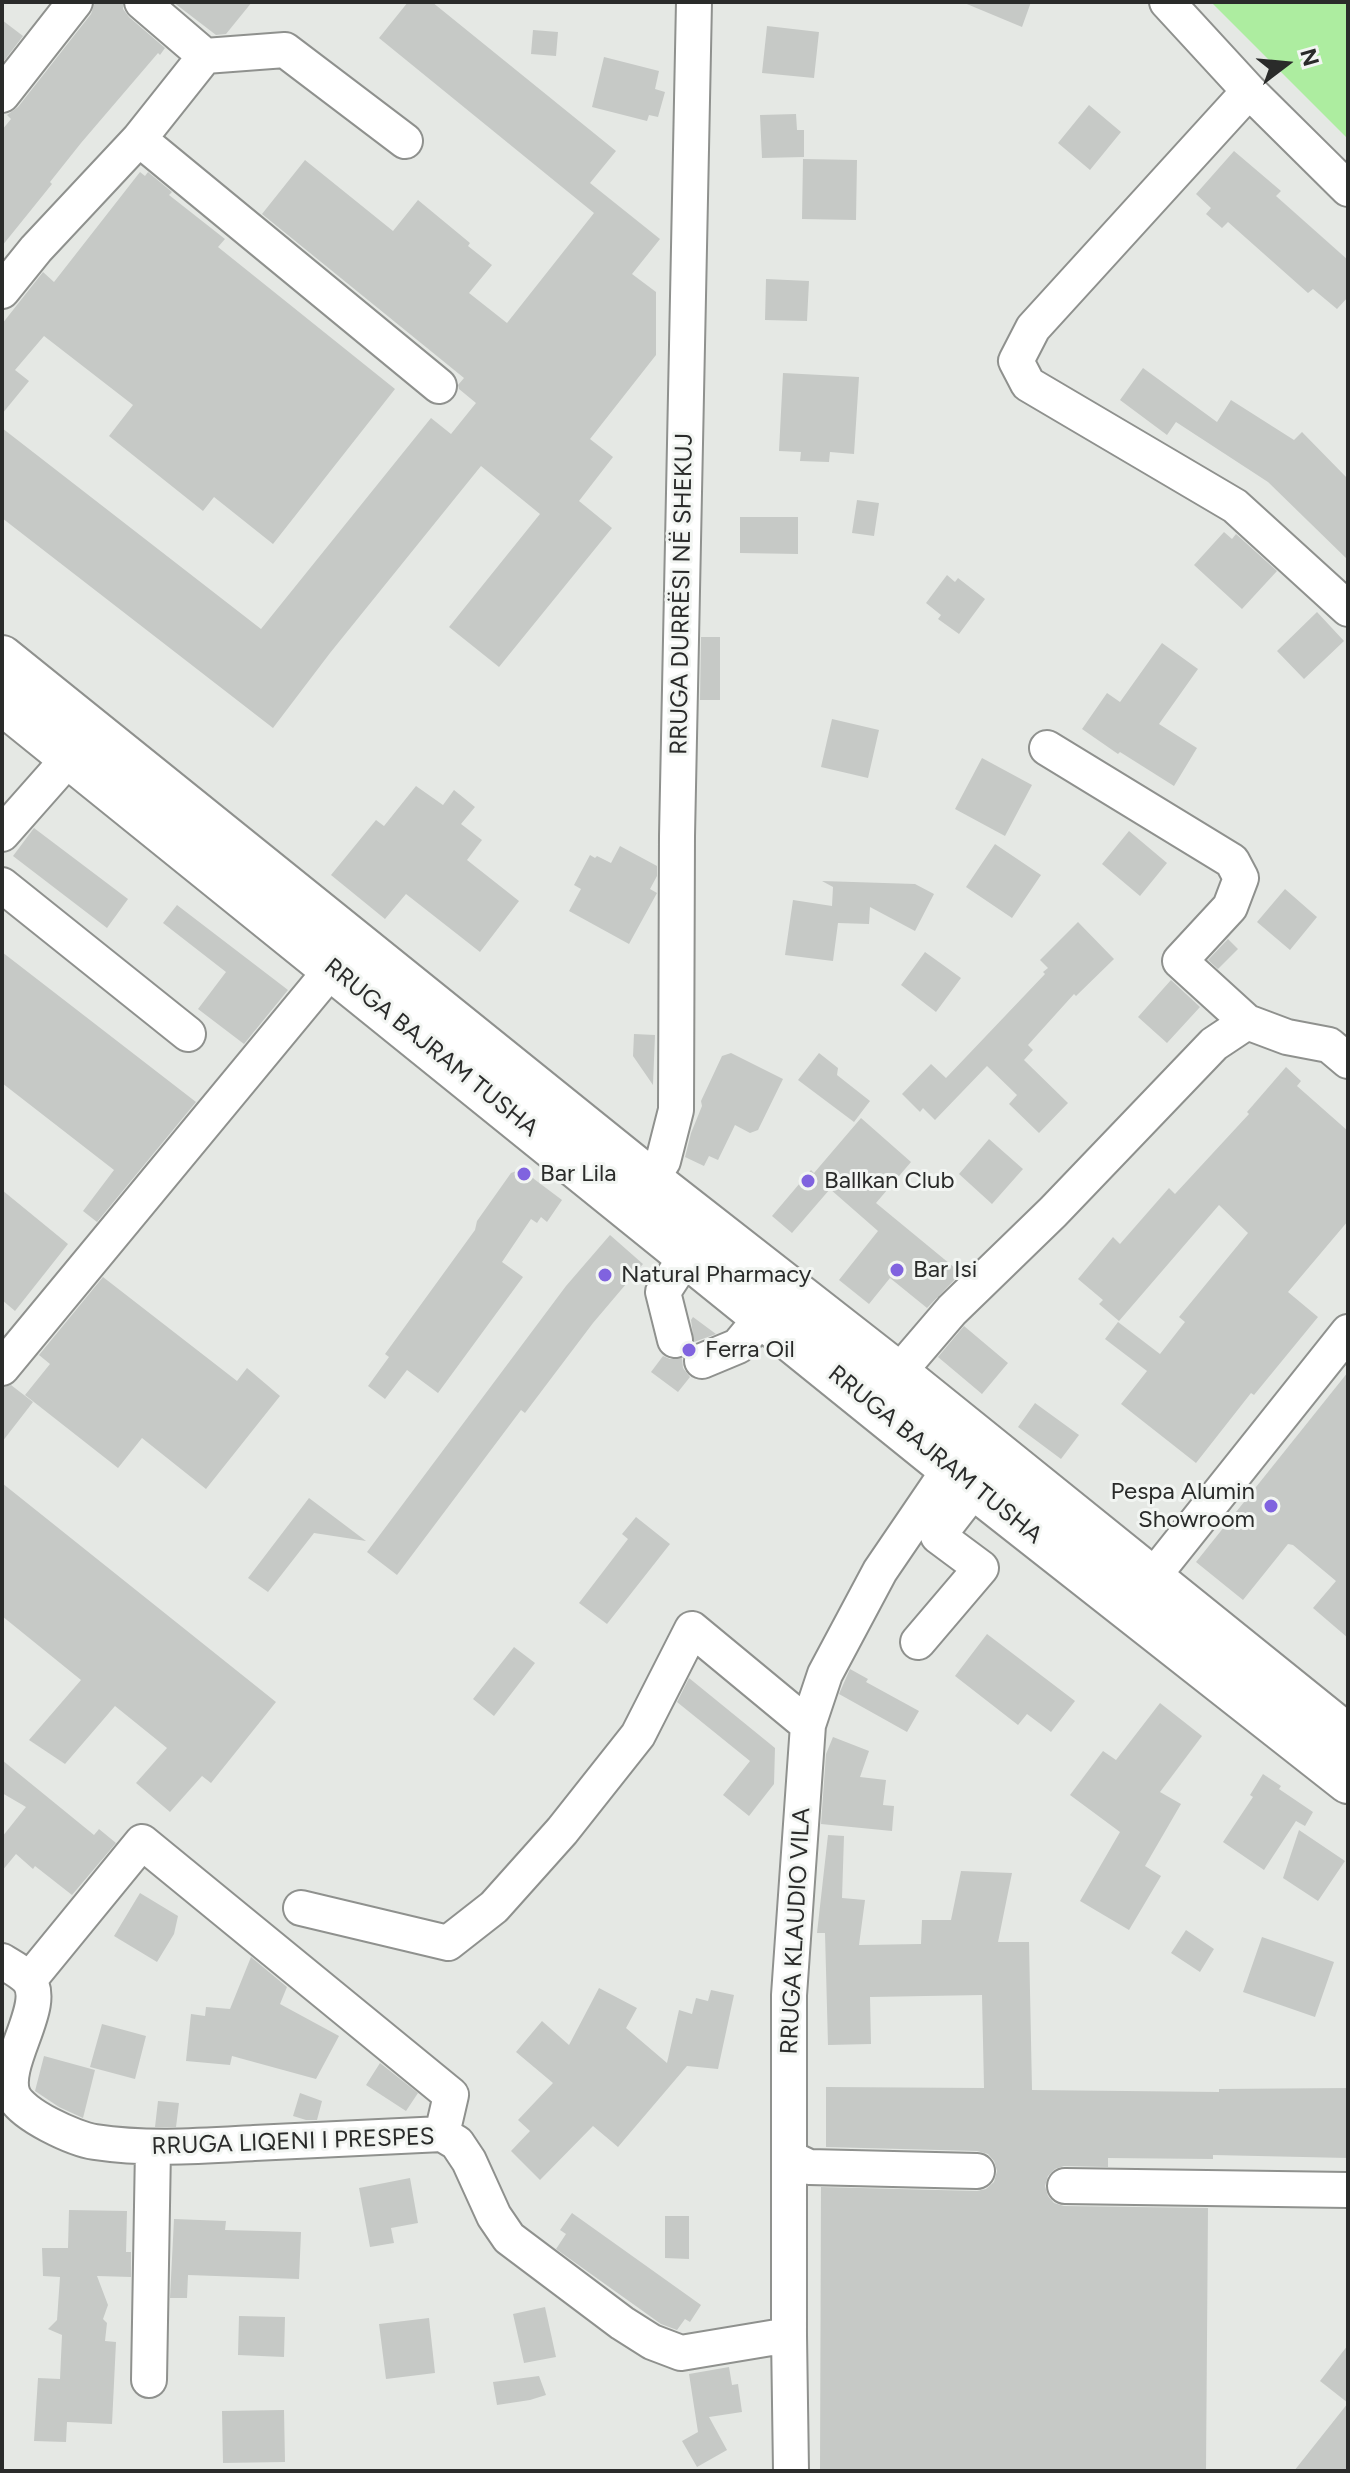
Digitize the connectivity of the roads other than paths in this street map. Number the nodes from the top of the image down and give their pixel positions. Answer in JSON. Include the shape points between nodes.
{"nodes":[{"id":1,"x":142,"y":2,"type":"edge"},
{"id":2,"x":694,"y":2,"type":"edge"},
{"id":3,"x":1167,"y":2,"type":"edge"},
{"id":4,"x":67,"y":5,"type":"edge"},
{"id":5,"x":205,"y":56,"type":"junction"},
{"id":6,"x":1249,"y":91,"type":"junction"},
{"id":7,"x":2,"y":95,"type":"edge"},
{"id":8,"x":139,"y":139,"type":"junction"},
{"id":9,"x":405,"y":141,"type":"dead end"},
{"id":10,"x":1348,"y":189,"type":"edge"},
{"id":11,"x":2,"y":291,"type":"edge"},
{"id":12,"x":439,"y":386,"type":"dead end"},
{"id":13,"x":1348,"y":609,"type":"edge"},
{"id":14,"x":2,"y":657,"type":"edge"},
{"id":15,"x":2,"y":703,"type":"edge"},
{"id":16,"x":1047,"y":748,"type":"dead end"},
{"id":17,"x":70,"y":757,"type":"junction"},
{"id":18,"x":2,"y":834,"type":"edge"},
{"id":19,"x":2,"y":884,"type":"edge"},
{"id":20,"x":332,"y":969,"type":"junction"},
{"id":21,"x":1247,"y":1022,"type":"junction"},
{"id":22,"x":188,"y":1034,"type":"dead end"},
{"id":23,"x":1342,"y":1044,"type":"edge"},
{"id":24,"x":651,"y":1180,"type":"junction"},
{"id":25,"x":687,"y":1255,"type":"junction"},
{"id":26,"x":763,"y":1316,"type":"junction"},
{"id":27,"x":1348,"y":1332,"type":"edge"},
{"id":28,"x":2,"y":1368,"type":"edge"},
{"id":29,"x":898,"y":1373,"type":"junction"},
{"id":30,"x":966,"y":1464,"type":"junction"},
{"id":31,"x":1151,"y":1579,"type":"junction"},
{"id":32,"x":918,"y":1642,"type":"dead end"},
{"id":33,"x":808,"y":1725,"type":"junction"},
{"id":34,"x":1348,"y":1736,"type":"edge"},
{"id":35,"x":1348,"y":1782,"type":"edge"},
{"id":36,"x":301,"y":1908,"type":"dead end"},
{"id":37,"x":16,"y":1970,"type":"edge"},
{"id":38,"x":442,"y":2134,"type":"junction"},
{"id":39,"x":153,"y":2148,"type":"junction"},
{"id":40,"x":790,"y":2158,"type":"junction"},
{"id":41,"x":977,"y":2171,"type":"dead end"},
{"id":42,"x":1065,"y":2186,"type":"dead end"},
{"id":43,"x":1348,"y":2190,"type":"edge"},
{"id":44,"x":789,"y":2335,"type":"junction"},
{"id":45,"x":149,"y":2380,"type":"dead end"},
{"id":46,"x":791,"y":2471,"type":"edge"}],
"edges":[{"from":1,"to":5,"type":"street"},
{"from":2,"to":24,"type":"street","name":"RRUGA DURRËSI NË SHEKUJ","via":[[676,1110],[663,1161]]},
{"from":3,"to":6,"type":"street"},
{"from":4,"to":7,"type":"street"},
{"from":5,"to":8,"type":"street"},
{"from":5,"to":9,"type":"street","via":[[285,50]]},
{"from":6,"to":10,"type":"street"},
{"from":6,"to":13,"type":"street","via":[[1033,328],[1016,361],[1028,384],[1235,506]]},
{"from":8,"to":11,"type":"street"},
{"from":8,"to":12,"type":"street"},
{"from":14,"to":24,"type":"main road","name":"RRUGA BAJRAM TUSHA"},
{"from":15,"to":17,"type":"main road","name":"RRUGA BAJRAM TUSHA"},
{"from":16,"to":21,"type":"street","via":[[1232,861],[1241,878],[1230,907],[1180,961]]},
{"from":17,"to":18,"type":"street"},
{"from":17,"to":20,"type":"main road","name":"RRUGA BAJRAM TUSHA"},
{"from":19,"to":22,"type":"street"},
{"from":20,"to":25,"type":"main road","name":"RRUGA BAJRAM TUSHA"},
{"from":20,"to":28,"type":"street"},
{"from":21,"to":23,"type":"street","via":[[1287,1037]]},
{"from":21,"to":29,"type":"street","via":[[1214,1044],[952,1310]]},
{"from":24,"to":29,"type":"main road","name":"RRUGA BAJRAM TUSHA"},
{"from":25,"to":26,"type":"main road","name":"RRUGA BAJRAM TUSHA"},
{"from":25,"to":26,"type":"street","via":[[663,1292],[688,1351],[738,1346]]},
{"from":26,"to":30,"type":"main road","name":"RRUGA BAJRAM TUSHA"},
{"from":27,"to":31,"type":"street"},
{"from":29,"to":30,"type":"main road","name":"RRUGA BAJRAM TUSHA"},
{"from":30,"to":31,"type":"main road","name":"RRUGA BAJRAM TUSHA"},
{"from":30,"to":32,"type":"street","via":[[938,1536],[981,1568]]},
{"from":30,"to":33,"type":"street","name":"RRUGA KLAUDIO VILA","via":[[880,1571],[825,1674]]},
{"from":30,"to":35,"type":"main road","name":"RRUGA BAJRAM TUSHA"},
{"from":31,"to":34,"type":"main road","name":"RRUGA BAJRAM TUSHA"},
{"from":33,"to":36,"type":"street","via":[[692,1629],[638,1735],[494,1907],[448,1943]]},
{"from":33,"to":40,"type":"street","name":"RRUGA KLAUDIO VILA","via":[[789,1995]]},
{"from":37,"to":38,"type":"street","via":[[142,1842],[451,2095]]},
{"from":37,"to":39,"type":"street","name":"RRUGA LIQENI I PRESPES","via":[[33,1994],[10,2080],[13,2096],[48,2124],[91,2142]]},
{"from":38,"to":39,"type":"street","name":"RRUGA LIQENI I PRESPES"},
{"from":38,"to":44,"type":"street","name":"RRUGA LIQENI I PRESPES","via":[[457,2143],[469,2161],[509,2238],[652,2342],[681,2353]]},
{"from":39,"to":45,"type":"street"},
{"from":40,"to":41,"type":"street","via":[[809,2167]]},
{"from":40,"to":44,"type":"street","name":"RRUGA KLAUDIO VILA"},
{"from":42,"to":43,"type":"street"},
{"from":44,"to":46,"type":"street","name":"RRUGA KLAUDIO VILA"}]}
